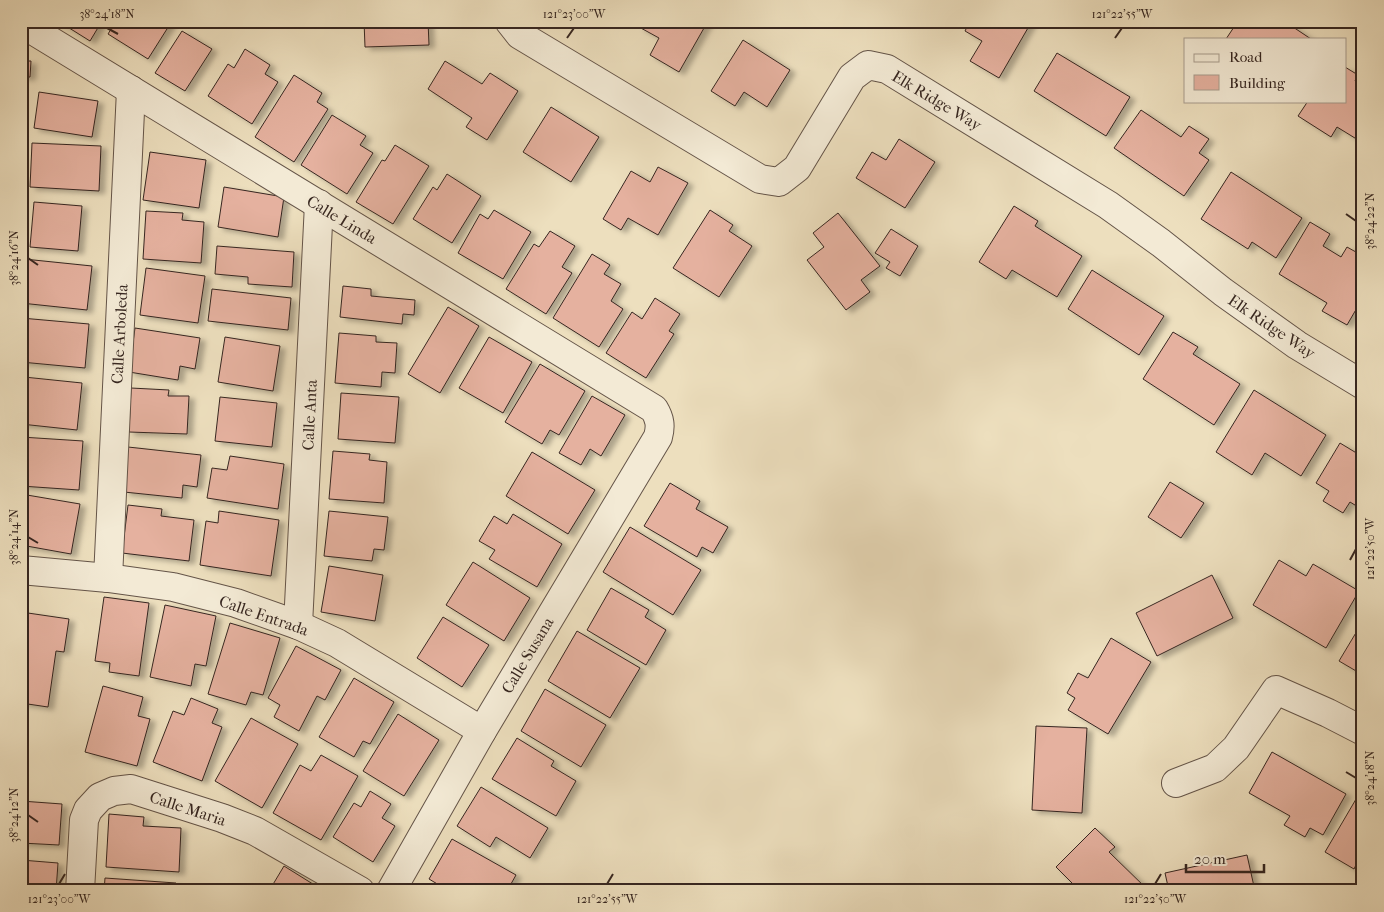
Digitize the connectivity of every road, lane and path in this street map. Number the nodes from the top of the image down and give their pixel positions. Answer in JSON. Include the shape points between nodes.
{"nodes":[{"id":1,"x":509,"y":21,"type":"edge"},
{"id":2,"x":21,"y":23,"type":"edge"},
{"id":3,"x":131,"y":90,"type":"junction"},
{"id":4,"x":319,"y":204,"type":"junction"},
{"id":5,"x":1363,"y":385,"type":"edge"},
{"id":6,"x":659,"y":418,"type":"joint"},
{"id":7,"x":21,"y":570,"type":"edge"},
{"id":8,"x":108,"y":578,"type":"junction"},
{"id":9,"x":298,"y":625,"type":"junction"},
{"id":10,"x":1363,"y":730,"type":"edge"},
{"id":11,"x":482,"y":731,"type":"junction"},
{"id":12,"x":1176,"y":784,"type":"dead end"},
{"id":13,"x":80,"y":891,"type":"edge"},
{"id":14,"x":360,"y":891,"type":"edge"},
{"id":15,"x":391,"y":891,"type":"edge"}],
"edges":[{"from":1,"to":5,"type":"street","name":"Elk Ridge Way","via":[[520,35],[760,179],[779,182],[797,168],[852,77],[868,65],[887,69],[1108,204],[1297,345]]},
{"from":2,"to":3,"type":"street","name":"Calle Linda"},
{"from":3,"to":4,"type":"street","name":"Calle Linda"},
{"from":3,"to":8,"type":"street","name":"Calle Arboleda"},
{"from":4,"to":6,"type":"street","name":"Calle Linda","via":[[654,409]]},
{"from":4,"to":9,"type":"street","name":"Calle Anta"},
{"from":6,"to":11,"type":"street","name":"Calle Susana","via":[[658,437]]},
{"from":7,"to":8,"type":"street","name":"Calle Entrada"},
{"from":8,"to":9,"type":"street","name":"Calle Entrada","via":[[173,587],[236,603]]},
{"from":9,"to":11,"type":"street","name":"Calle Entrada","via":[[337,643]]},
{"from":10,"to":12,"type":"street","via":[[1276,690],[1236,748],[1216,768]]},
{"from":11,"to":15,"type":"street","name":"Calle Susana"},
{"from":13,"to":14,"type":"street","name":"Calle Maria","via":[[84,820],[88,810],[100,797],[130,789],[255,831]]}]}
